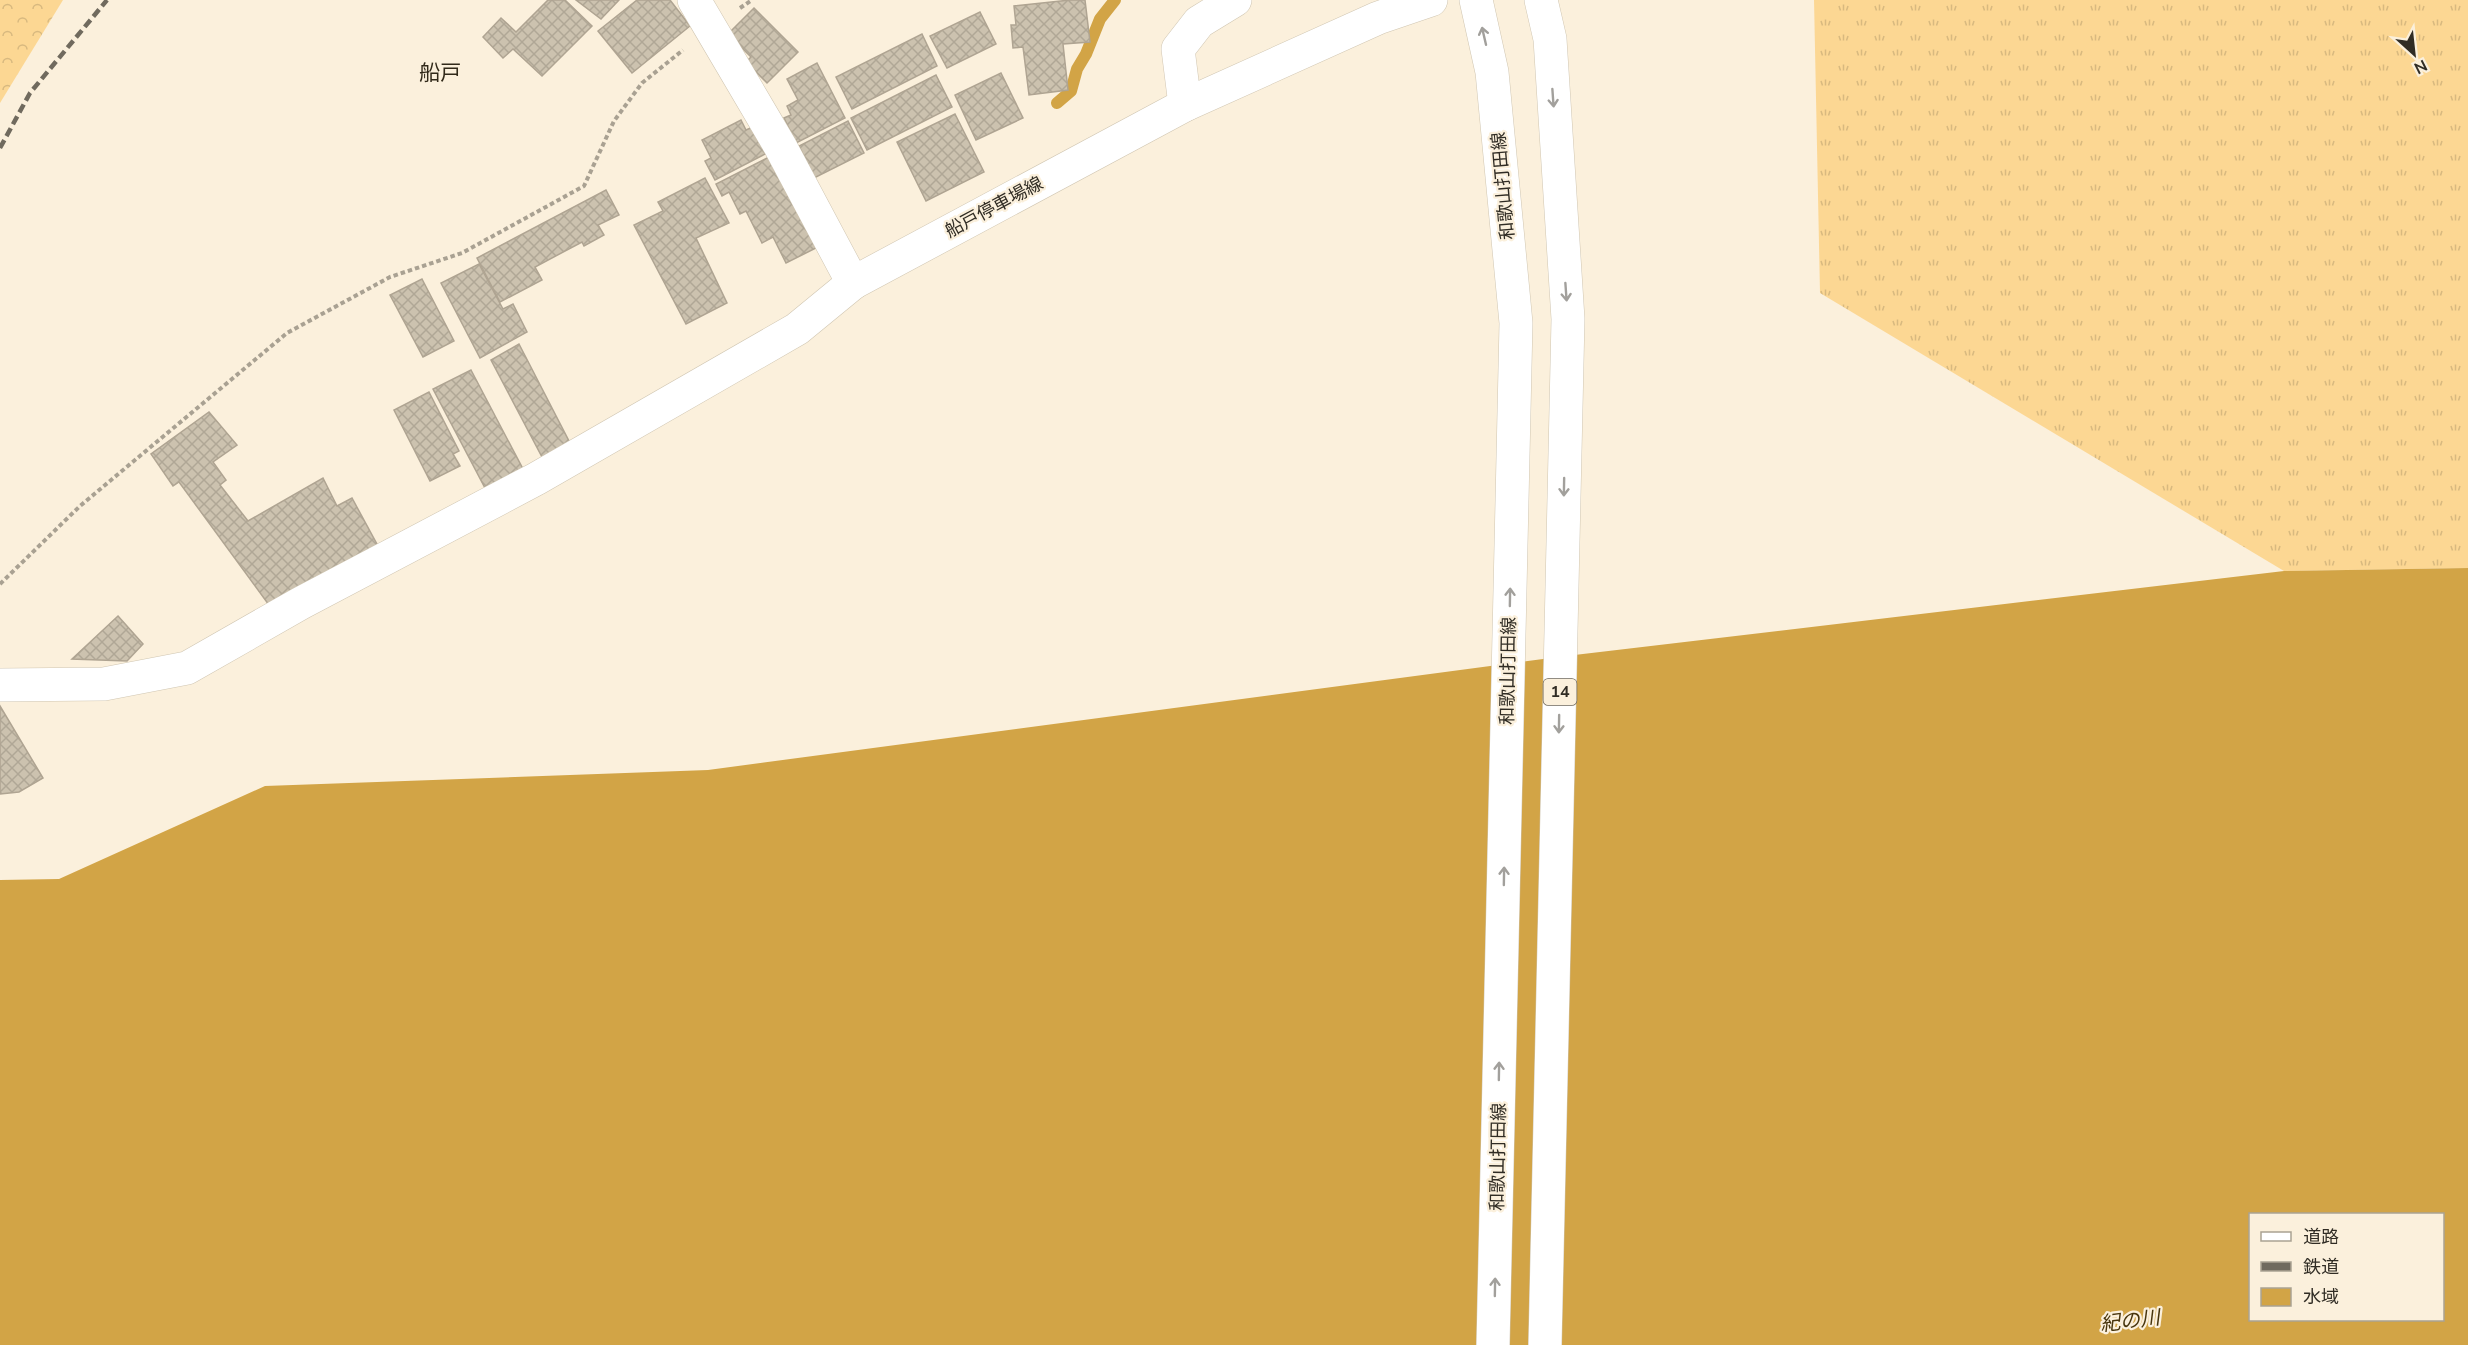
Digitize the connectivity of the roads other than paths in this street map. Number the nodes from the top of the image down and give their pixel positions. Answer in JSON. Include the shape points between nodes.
{"nodes":[{"id":1,"x":1235,"y":0,"type":"edge"},
{"id":2,"x":1431,"y":0,"type":"edge"},
{"id":3,"x":1476,"y":0,"type":"edge"},
{"id":4,"x":1542,"y":0,"type":"edge"},
{"id":5,"x":702,"y":14,"type":"edge"},
{"id":6,"x":1185,"y":105,"type":"junction"},
{"id":7,"x":853,"y":283,"type":"junction"},
{"id":8,"x":0,"y":685,"type":"edge"},
{"id":9,"x":1493,"y":1345,"type":"edge"},
{"id":10,"x":1545,"y":1345,"type":"edge"}],
"edges":[{"from":1,"to":6,"type":"main road","via":[[1199,22],[1179,49]]},
{"from":2,"to":6,"type":"main road","name":"船戸停車場線","via":[[1378,18]]},
{"from":9,"to":3,"type":"main road","name":"和歌山打田線","one_way":true,"via":[[1516,323],[1492,72]]},
{"from":4,"to":10,"type":"main road","number":"14","one_way":true,"via":[[1550,39],[1568,319]]},
{"from":5,"to":7,"type":"main road","via":[[780,146]]},
{"from":6,"to":7,"type":"main road","name":"船戸停車場線"},
{"from":7,"to":8,"type":"main road","name":"船戸停車場線","via":[[797,329],[767,347],[536,479],[187,668],[104,684]]}]}
